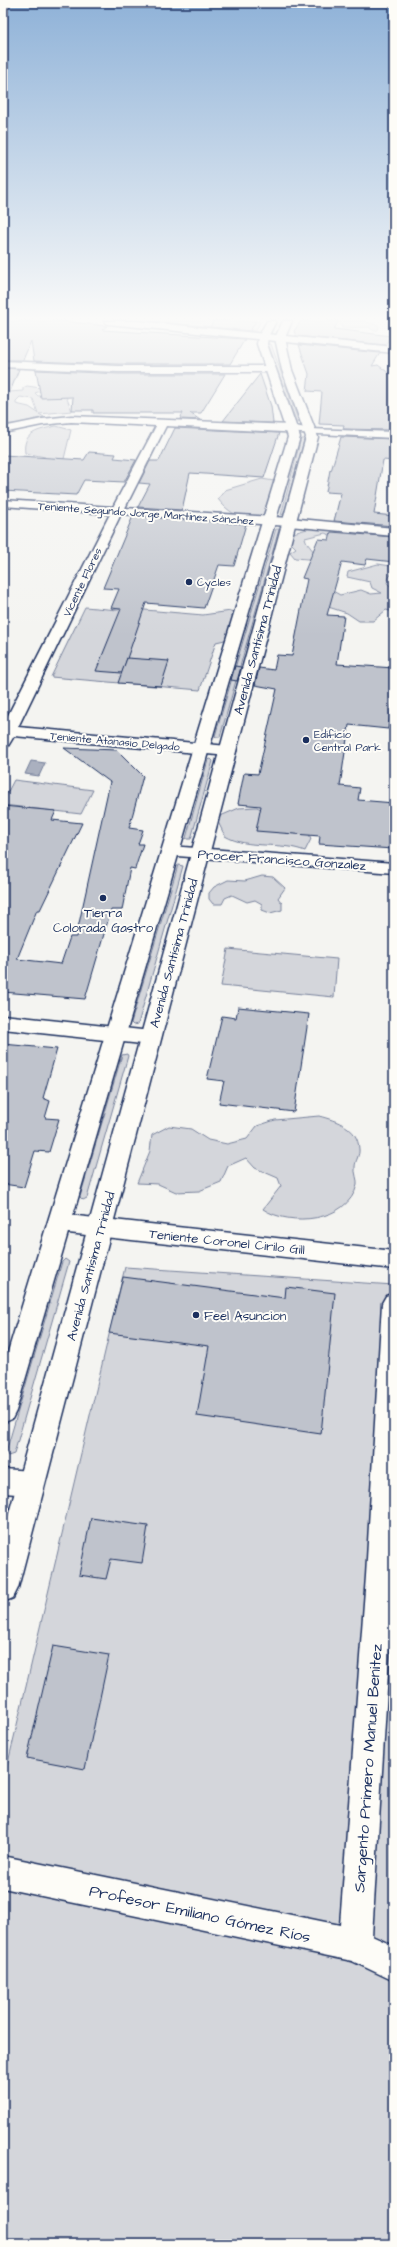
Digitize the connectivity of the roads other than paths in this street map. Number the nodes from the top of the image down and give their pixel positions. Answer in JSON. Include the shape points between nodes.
{"nodes":[{"id":1,"x":25,"y":426,"type":"edge"},
{"id":2,"x":162,"y":426,"type":"edge"},
{"id":3,"x":246,"y":426,"type":"edge"},
{"id":4,"x":308,"y":426,"type":"edge"},
{"id":5,"x":291,"y":428,"type":"junction"},
{"id":6,"x":3,"y":430,"type":"edge"},
{"id":7,"x":310,"y":432,"type":"junction"},
{"id":8,"x":394,"y":435,"type":"edge"},
{"id":9,"x":3,"y":504,"type":"edge"},
{"id":10,"x":117,"y":511,"type":"junction"},
{"id":11,"x":269,"y":521,"type":"junction"},
{"id":12,"x":289,"y":522,"type":"junction"},
{"id":13,"x":394,"y":532,"type":"edge"},
{"id":14,"x":5,"y":735,"type":"edge"},
{"id":15,"x":200,"y":748,"type":"junction"},
{"id":16,"x":228,"y":750,"type":"junction"},
{"id":17,"x":170,"y":851,"type":"junction"},
{"id":18,"x":200,"y":852,"type":"junction"},
{"id":19,"x":394,"y":868,"type":"edge"},
{"id":20,"x":3,"y":1022,"type":"edge"},
{"id":21,"x":115,"y":1035,"type":"junction"},
{"id":22,"x":151,"y":1038,"type":"junction"},
{"id":23,"x":59,"y":1223,"type":"junction"},
{"id":24,"x":100,"y":1226,"type":"junction"},
{"id":25,"x":394,"y":1260,"type":"edge"},
{"id":26,"x":394,"y":1303,"type":"edge"},
{"id":27,"x":3,"y":1411,"type":"edge"},
{"id":28,"x":3,"y":1481,"type":"edge"},
{"id":29,"x":31,"y":1483,"type":"junction"},
{"id":30,"x":387,"y":1577,"type":"edge"},
{"id":31,"x":3,"y":1588,"type":"edge"},
{"id":32,"x":3,"y":1872,"type":"edge"},
{"id":33,"x":355,"y":1945,"type":"junction"},
{"id":34,"x":394,"y":1964,"type":"edge"}],
"edges":[{"from":1,"to":6,"type":"street"},
{"from":2,"to":10,"type":"street","name":"Vicente Flores"},
{"from":3,"to":5,"type":"street"},
{"from":4,"to":7,"type":"main road","name":"Avenida Santísima Trinidad"},
{"from":5,"to":7,"type":"street"},
{"from":5,"to":11,"type":"main road","name":"Avenida Santísima Trinidad","via":[[294,437]]},
{"from":7,"to":8,"type":"street"},
{"from":7,"to":12,"type":"main road","name":"Avenida Santísima Trinidad","via":[[312,437]]},
{"from":9,"to":10,"type":"street","name":"Teniente Segundo Jorge Martinez Sánchez"},
{"from":10,"to":11,"type":"street","name":"Teniente Segundo Jorge Martinez Sánchez"},
{"from":10,"to":14,"type":"street","name":"Vicente Flores"},
{"from":11,"to":12,"type":"street","name":"Teniente Segundo Jorge Martinez Sánchez"},
{"from":11,"to":15,"type":"main road","name":"Avenida Santísima Trinidad"},
{"from":12,"to":13,"type":"street","name":"Teniente Segundo Jorge Martinez Sánchez"},
{"from":12,"to":16,"type":"main road","name":"Avenida Santísima Trinidad"},
{"from":14,"to":15,"type":"street","name":"Teniente Atanasio Delgado"},
{"from":15,"to":16,"type":"street","name":"Teniente Atanasio Delgado"},
{"from":15,"to":17,"type":"main road","name":"Avenida Santísima Trinidad"},
{"from":16,"to":18,"type":"main road","name":"Avenida Santísima Trinidad"},
{"from":17,"to":18,"type":"street","name":"Procer Francisco Gonzalez"},
{"from":17,"to":21,"type":"main road","name":"Avenida Santísima Trinidad"},
{"from":18,"to":19,"type":"street","name":"Procer Francisco Gonzalez"},
{"from":18,"to":22,"type":"main road","name":"Avenida Santísima Trinidad"},
{"from":20,"to":21,"type":"street"},
{"from":21,"to":22,"type":"street"},
{"from":21,"to":23,"type":"main road","name":"Avenida Santísima Trinidad"},
{"from":22,"to":24,"type":"main road","name":"Avenida Santísima Trinidad"},
{"from":23,"to":24,"type":"street","name":"Teniente Coronel Cirilo Gill"},
{"from":23,"to":27,"type":"main road","name":"Avenida Santísima Trinidad"},
{"from":24,"to":25,"type":"street","name":"Teniente Coronel Cirilo Gill"},
{"from":24,"to":29,"type":"main road","name":"Avenida Santísima Trinidad"},
{"from":26,"to":30,"type":"street","name":"Sargento Primero Manuel Benitez"},
{"from":28,"to":29,"type":"street"},
{"from":29,"to":31,"type":"main road","name":"Avenida Santísima Trinidad"},
{"from":30,"to":33,"type":"street","name":"Sargento Primero Manuel Benitez"},
{"from":32,"to":33,"type":"street","name":"Profesor Emiliano Gómez Ríos"},
{"from":33,"to":34,"type":"street","name":"Profesor Emiliano Gómez Ríos"}]}
